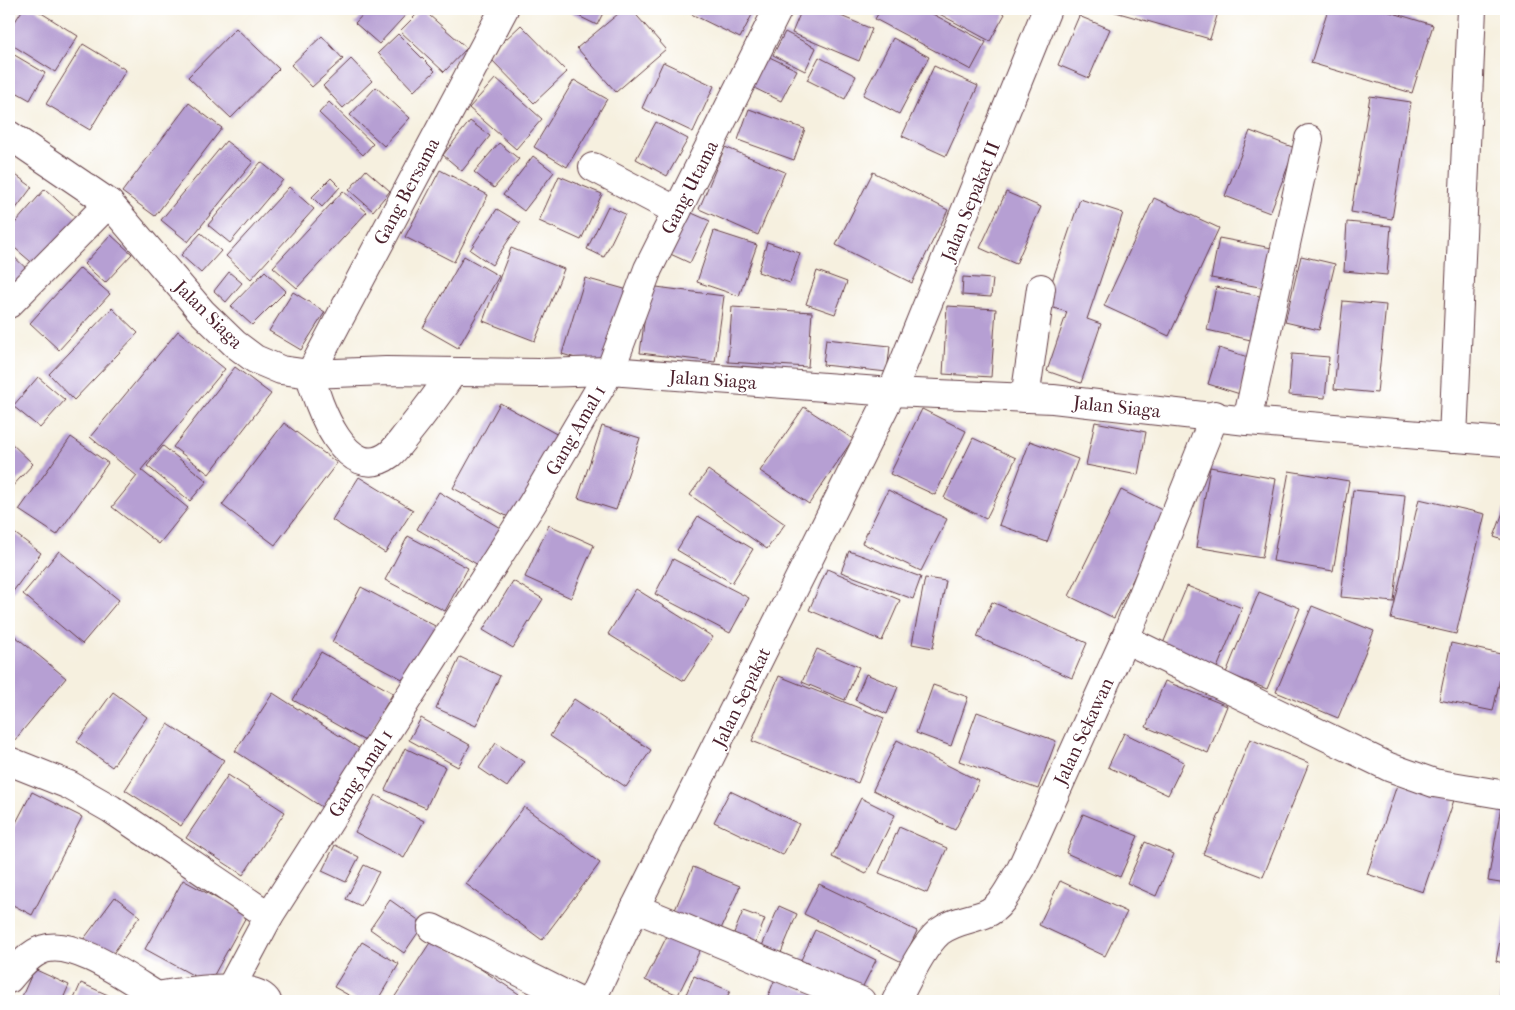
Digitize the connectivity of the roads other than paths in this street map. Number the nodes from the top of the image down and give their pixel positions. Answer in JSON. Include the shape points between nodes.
{"nodes":[{"id":1,"x":504,"y":9,"type":"edge"},
{"id":2,"x":778,"y":9,"type":"edge"},
{"id":3,"x":1047,"y":9,"type":"edge"},
{"id":4,"x":1472,"y":9,"type":"edge"},
{"id":5,"x":9,"y":135,"type":"edge"},
{"id":6,"x":1309,"y":139,"type":"dead end"},
{"id":7,"x":593,"y":168,"type":"dead end"},
{"id":8,"x":108,"y":203,"type":"junction"},
{"id":9,"x":677,"y":211,"type":"junction"},
{"id":10,"x":1041,"y":288,"type":"dead end"},
{"id":11,"x":9,"y":304,"type":"edge"},
{"id":12,"x":610,"y":371,"type":"junction"},
{"id":13,"x":453,"y":372,"type":"junction"},
{"id":14,"x":310,"y":374,"type":"junction"},
{"id":15,"x":892,"y":392,"type":"junction"},
{"id":16,"x":1025,"y":398,"type":"junction"},
{"id":17,"x":1215,"y":415,"type":"junction"},
{"id":18,"x":1247,"y":421,"type":"junction"},
{"id":19,"x":1453,"y":438,"type":"junction"},
{"id":20,"x":1506,"y":442,"type":"edge"},
{"id":21,"x":1125,"y":639,"type":"junction"},
{"id":22,"x":9,"y":761,"type":"edge"},
{"id":23,"x":1506,"y":796,"type":"edge"},
{"id":24,"x":635,"y":908,"type":"junction"},
{"id":25,"x":269,"y":916,"type":"junction"},
{"id":26,"x":432,"y":928,"type":"dead end"},
{"id":27,"x":9,"y":979,"type":"edge"},
{"id":28,"x":230,"y":989,"type":"junction"},
{"id":29,"x":156,"y":999,"type":"edge"},
{"id":30,"x":267,"y":1001,"type":"edge"},
{"id":31,"x":578,"y":1001,"type":"edge"},
{"id":32,"x":591,"y":1001,"type":"edge"},
{"id":33,"x":861,"y":1001,"type":"edge"},
{"id":34,"x":896,"y":1001,"type":"edge"}],
"edges":[{"from":1,"to":14,"type":"street","name":"Gang Bersama"},
{"from":2,"to":9,"type":"street","name":"Gang Utama"},
{"from":3,"to":15,"type":"street","name":"Jalan Sepakat II"},
{"from":4,"to":19,"type":"street"},
{"from":5,"to":8,"type":"street","name":"Jalan Siaga"},
{"from":6,"to":18,"type":"street"},
{"from":7,"to":9,"type":"street"},
{"from":8,"to":11,"type":"street"},
{"from":8,"to":14,"type":"street","name":"Jalan Siaga","via":[[202,312],[235,344],[281,370]]},
{"from":9,"to":12,"type":"street","name":"Gang Utama","via":[[648,269]]},
{"from":10,"to":16,"type":"street"},
{"from":12,"to":13,"type":"street","name":"Jalan Siaga"},
{"from":12,"to":15,"type":"street","name":"Jalan Siaga"},
{"from":12,"to":25,"type":"street","name":"Gang Amal 1","via":[[532,504]]},
{"from":13,"to":14,"type":"street","name":"Jalan Siaga"},
{"from":13,"to":14,"type":"street","via":[[391,454],[366,461],[351,456],[338,439],[315,396]]},
{"from":15,"to":16,"type":"street","name":"Jalan Siaga"},
{"from":15,"to":24,"type":"street","name":"Jalan Sepakat"},
{"from":16,"to":17,"type":"street","name":"Jalan Siaga"},
{"from":17,"to":18,"type":"street","name":"Jalan Siaga"},
{"from":17,"to":21,"type":"street","name":"Jalan Sekawan"},
{"from":18,"to":19,"type":"street","name":"Jalan Siaga"},
{"from":19,"to":20,"type":"street","name":"Jalan Siaga"},
{"from":21,"to":23,"type":"street","via":[[1389,767],[1434,783]]},
{"from":21,"to":34,"type":"street","name":"Jalan Sekawan","via":[[1021,869],[1001,900],[987,913],[962,920],[939,933],[922,955]]},
{"from":22,"to":25,"type":"street","via":[[69,785],[110,809]]},
{"from":24,"to":32,"type":"street","name":"Jalan Sepakat"},
{"from":24,"to":33,"type":"street"},
{"from":25,"to":28,"type":"street","name":"Gang Amal 1"},
{"from":26,"to":31,"type":"street"},
{"from":27,"to":29,"type":"street","via":[[44,948],[64,948],[82,953]]},
{"from":28,"to":29,"type":"street","via":[[188,991]]},
{"from":28,"to":30,"type":"street","via":[[256,993]]}]}
